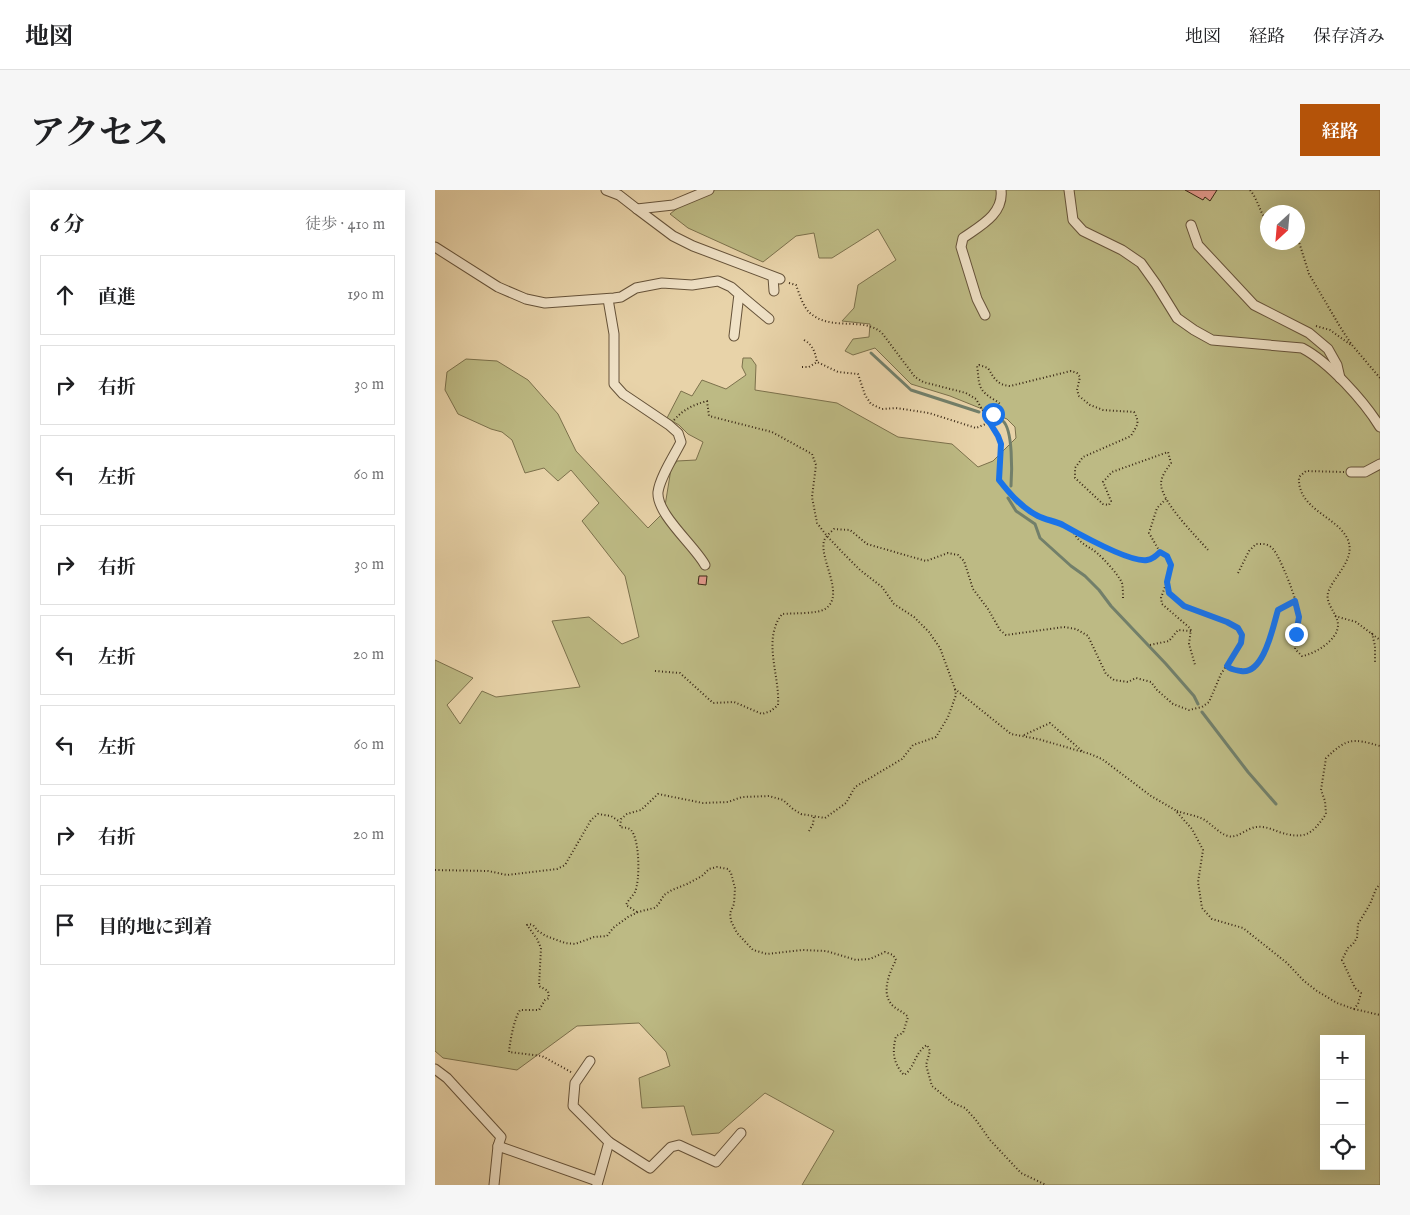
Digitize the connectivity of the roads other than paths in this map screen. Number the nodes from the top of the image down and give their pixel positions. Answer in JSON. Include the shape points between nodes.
{"nodes":[{"id":1,"x":606,"y":190,"type":"edge"},
{"id":2,"x":709,"y":190,"type":"edge"},
{"id":3,"x":1001,"y":190,"type":"edge"},
{"id":4,"x":1069,"y":190,"type":"edge"},
{"id":5,"x":637,"y":209,"type":"junction"},
{"id":6,"x":1191,"y":225,"type":"dead end"},
{"id":7,"x":435,"y":247,"type":"edge"},
{"id":8,"x":774,"y":291,"type":"dead end"},
{"id":9,"x":739,"y":294,"type":"junction"},
{"id":10,"x":608,"y":299,"type":"junction"},
{"id":11,"x":985,"y":315,"type":"dead end"},
{"id":12,"x":769,"y":319,"type":"dead end"},
{"id":13,"x":734,"y":336,"type":"dead end"},
{"id":14,"x":1340,"y":379,"type":"junction"},
{"id":15,"x":1380,"y":427,"type":"edge"},
{"id":16,"x":1380,"y":464,"type":"edge"},
{"id":17,"x":1351,"y":472,"type":"road end"},
{"id":18,"x":705,"y":565,"type":"dead end"},
{"id":19,"x":590,"y":1061,"type":"dead end"},
{"id":20,"x":435,"y":1069,"type":"edge"},
{"id":21,"x":741,"y":1133,"type":"dead end"},
{"id":22,"x":609,"y":1142,"type":"junction"},
{"id":23,"x":498,"y":1146,"type":"junction"},
{"id":24,"x":597,"y":1183,"type":"edge"},
{"id":25,"x":494,"y":1185,"type":"edge"}],
"edges":[{"from":1,"to":5,"type":"street","via":[[619,195]]},
{"from":2,"to":5,"type":"street","via":[[673,205]]},
{"from":3,"to":11,"type":"street","via":[[999,209],[963,238],[961,247]]},
{"from":4,"to":14,"type":"street","via":[[1073,220],[1083,231],[1141,263],[1177,318],[1194,330],[1212,340],[1302,348],[1315,355]]},
{"from":5,"to":8,"type":"street","via":[[673,236],[693,246],[777,278]]},
{"from":6,"to":14,"type":"street","via":[[1198,245],[1254,305],[1309,333],[1328,349],[1337,364]]},
{"from":7,"to":10,"type":"street","via":[[498,287],[526,299],[545,303]]},
{"from":9,"to":10,"type":"street","via":[[718,282],[692,285],[662,283],[636,288],[621,297]]},
{"from":9,"to":12,"type":"street"},
{"from":9,"to":13,"type":"street"},
{"from":10,"to":18,"type":"street","via":[[614,334],[614,384],[678,433],[681,442],[658,492],[661,508]]},
{"from":14,"to":15,"type":"street"},
{"from":16,"to":17,"type":"street","via":[[1365,472]]},
{"from":19,"to":22,"type":"street","via":[[575,1083],[573,1106]]},
{"from":20,"to":23,"type":"street","via":[[501,1137]]},
{"from":21,"to":22,"type":"street","via":[[716,1162],[679,1145],[671,1146],[650,1168]]},
{"from":22,"to":24,"type":"street"},
{"from":23,"to":24,"type":"street"},
{"from":23,"to":25,"type":"street"}]}
